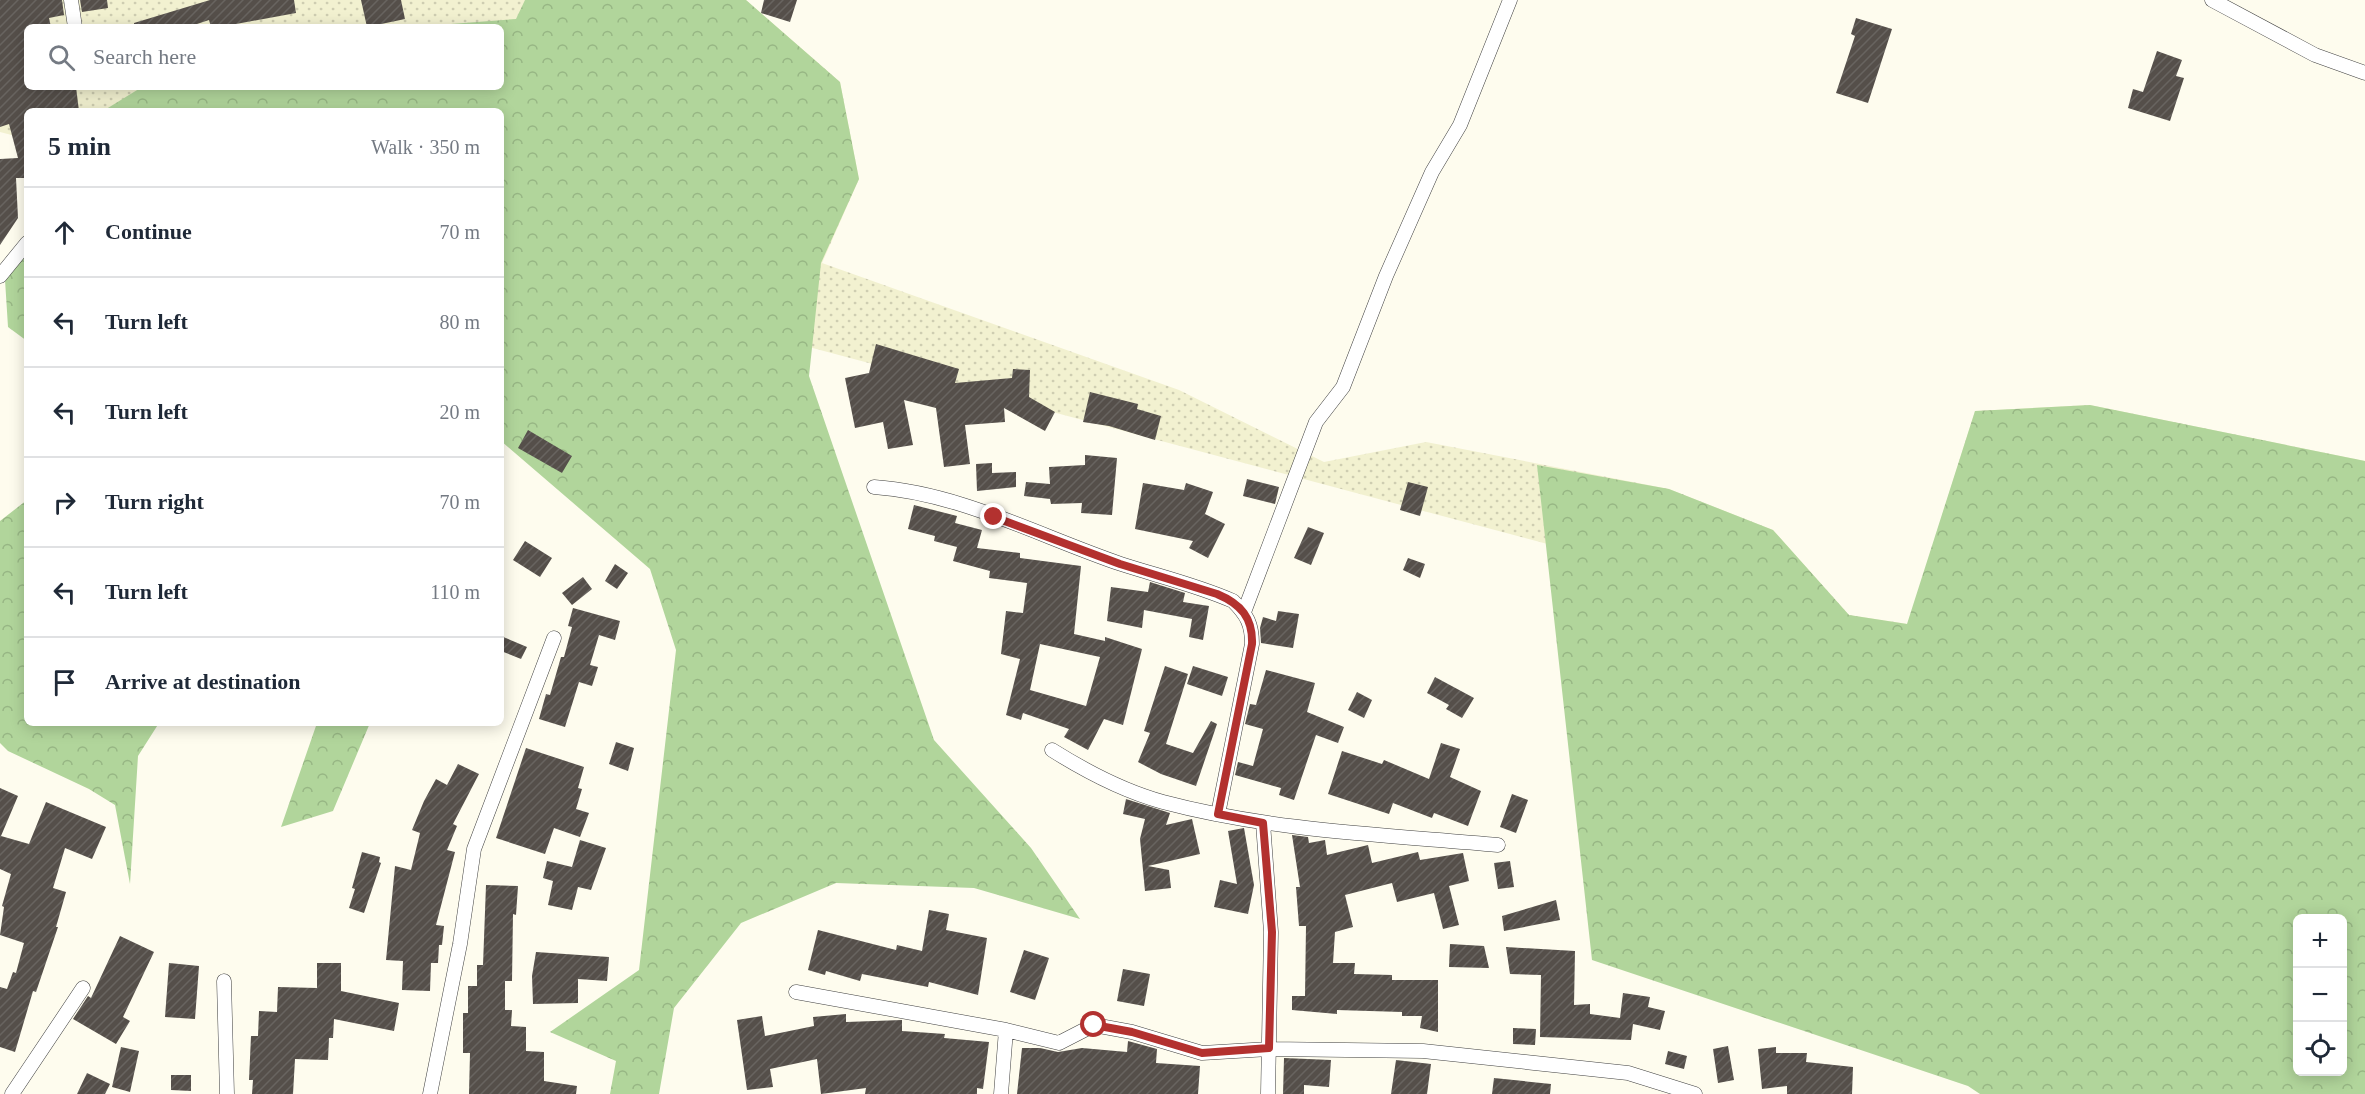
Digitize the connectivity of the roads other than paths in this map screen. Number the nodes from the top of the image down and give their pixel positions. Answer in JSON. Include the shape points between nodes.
{"nodes":[{"id":1,"x":71,"y":0,"type":"edge"},
{"id":2,"x":1510,"y":0,"type":"edge"},
{"id":3,"x":2212,"y":0,"type":"edge"},
{"id":4,"x":75,"y":24,"type":"edge"},
{"id":5,"x":2365,"y":73,"type":"edge"},
{"id":6,"x":24,"y":247,"type":"edge"},
{"id":7,"x":0,"y":276,"type":"edge"},
{"id":8,"x":874,"y":487,"type":"dead end"},
{"id":9,"x":1244,"y":612,"type":"junction"},
{"id":10,"x":554,"y":639,"type":"dead end"},
{"id":11,"x":1052,"y":750,"type":"dead end"},
{"id":12,"x":1218,"y":814,"type":"junction"},
{"id":13,"x":1263,"y":823,"type":"junction"},
{"id":14,"x":1498,"y":845,"type":"dead end"},
{"id":15,"x":224,"y":981,"type":"dead end"},
{"id":16,"x":83,"y":988,"type":"dead end"},
{"id":17,"x":796,"y":992,"type":"dead end"},
{"id":18,"x":1006,"y":1030,"type":"junction"},
{"id":19,"x":1269,"y":1048,"type":"junction"},
{"id":20,"x":12,"y":1094,"type":"edge"},
{"id":21,"x":228,"y":1094,"type":"edge"},
{"id":22,"x":430,"y":1094,"type":"edge"},
{"id":23,"x":1001,"y":1094,"type":"edge"},
{"id":24,"x":1268,"y":1094,"type":"edge"},
{"id":25,"x":1695,"y":1094,"type":"edge"}],
"edges":[{"from":1,"to":4,"type":"street"},
{"from":2,"to":9,"type":"street","via":[[1460,125],[1432,172],[1386,276],[1343,387],[1316,422]]},
{"from":3,"to":5,"type":"street","via":[[2315,56]]},
{"from":6,"to":7,"type":"street"},
{"from":8,"to":9,"type":"street","via":[[909,489],[945,498],[1120,564],[1217,594],[1233,601]]},
{"from":9,"to":12,"type":"street","via":[[1252,627],[1252,644]]},
{"from":10,"to":22,"type":"street","via":[[474,849],[460,944]]},
{"from":11,"to":12,"type":"street","via":[[1122,788],[1162,802]]},
{"from":12,"to":13,"type":"street"},
{"from":13,"to":14,"type":"street"},
{"from":13,"to":19,"type":"street","via":[[1272,932]]},
{"from":15,"to":21,"type":"street"},
{"from":16,"to":20,"type":"street"},
{"from":17,"to":18,"type":"street"},
{"from":18,"to":19,"type":"street","via":[[1059,1043],[1094,1025],[1202,1053]]},
{"from":18,"to":23,"type":"street"},
{"from":19,"to":24,"type":"street"},
{"from":19,"to":25,"type":"street","via":[[1423,1051],[1628,1073]]}]}
